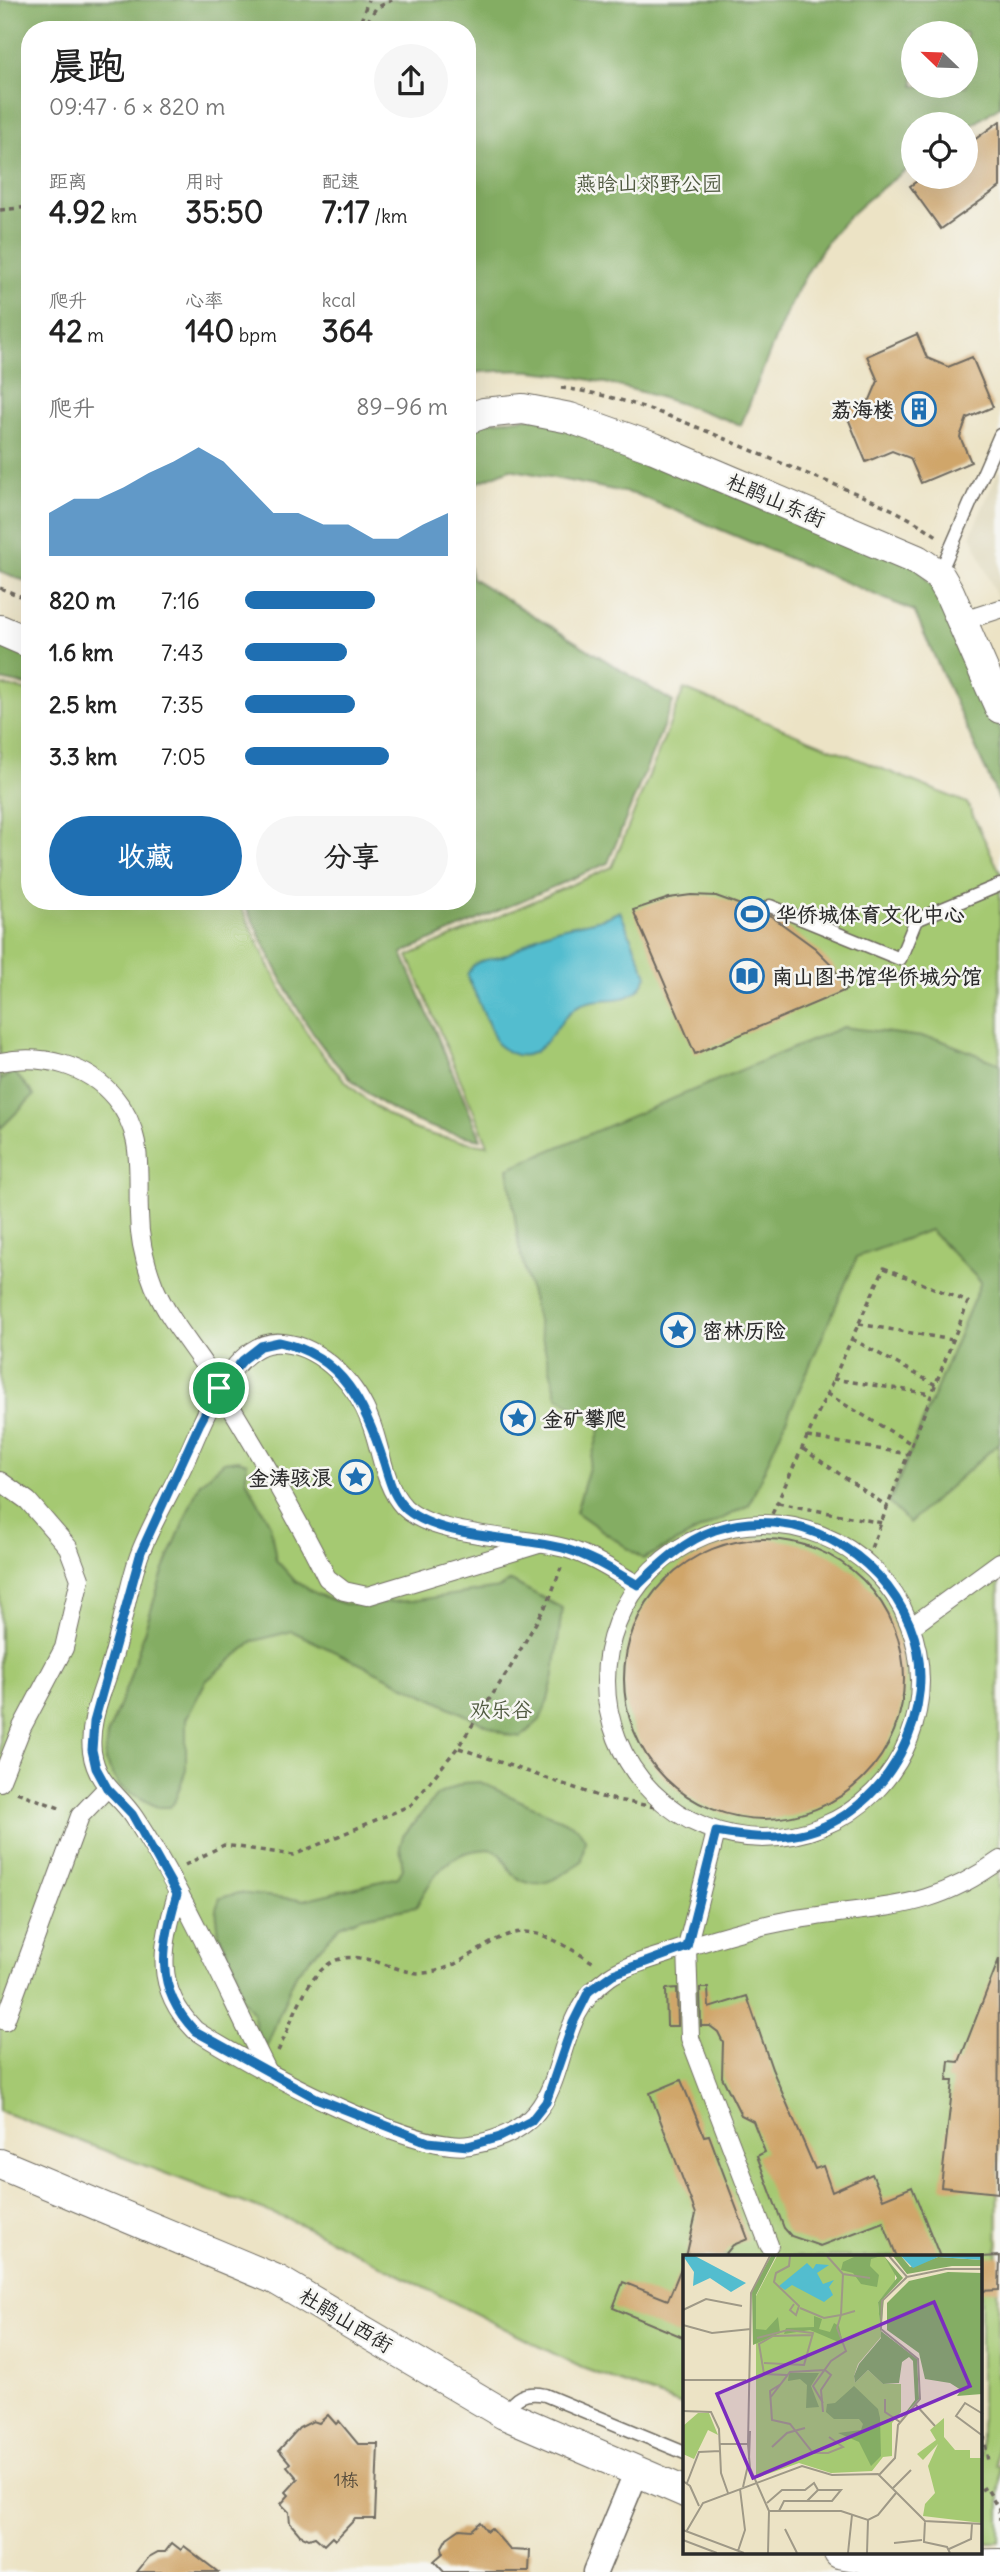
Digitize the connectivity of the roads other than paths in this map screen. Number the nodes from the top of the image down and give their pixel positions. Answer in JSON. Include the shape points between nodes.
{"nodes":[{"id":1,"x":476,"y":416,"type":"edge"},
{"id":2,"x":1000,"y":435,"type":"edge"},
{"id":3,"x":939,"y":575,"type":"junction"},
{"id":4,"x":1000,"y":609,"type":"edge"},
{"id":5,"x":963,"y":621,"type":"junction"},
{"id":6,"x":0,"y":630,"type":"edge"},
{"id":7,"x":21,"y":639,"type":"edge"},
{"id":8,"x":1000,"y":708,"type":"edge"},
{"id":9,"x":1000,"y":885,"type":"edge"},
{"id":10,"x":770,"y":906,"type":"dead end"},
{"id":11,"x":0,"y":1062,"type":"edge"},
{"id":12,"x":219,"y":1388,"type":"junction"},
{"id":13,"x":0,"y":1481,"type":"edge"},
{"id":14,"x":542,"y":1543,"type":"junction"},
{"id":15,"x":1000,"y":1562,"type":"edge"},
{"id":16,"x":638,"y":1585,"type":"junction"},
{"id":17,"x":911,"y":1627,"type":"junction"},
{"id":18,"x":6,"y":1786,"type":"edge"},
{"id":19,"x":107,"y":1788,"type":"junction"},
{"id":20,"x":716,"y":1832,"type":"junction"},
{"id":21,"x":1000,"y":1860,"type":"edge"},
{"id":22,"x":177,"y":1894,"type":"junction"},
{"id":23,"x":687,"y":1947,"type":"junction"},
{"id":24,"x":0,"y":2018,"type":"edge"},
{"id":25,"x":268,"y":2072,"type":"junction"},
{"id":26,"x":0,"y":2164,"type":"edge"},
{"id":27,"x":769,"y":2245,"type":"dead end"},
{"id":28,"x":503,"y":2414,"type":"junction"},
{"id":29,"x":683,"y":2452,"type":"edge"},
{"id":30,"x":636,"y":2473,"type":"junction"},
{"id":31,"x":683,"y":2491,"type":"edge"},
{"id":32,"x":827,"y":2554,"type":"edge"},
{"id":33,"x":845,"y":2554,"type":"edge"},
{"id":34,"x":1000,"y":2564,"type":"edge"},
{"id":35,"x":595,"y":2572,"type":"edge"},
{"id":36,"x":849,"y":2572,"type":"edge"}],
"edges":[{"from":1,"to":3,"type":"street","name":"杜鹃山东街","via":[[523,409],[596,426],[917,560]]},
{"from":2,"to":3,"type":"lane"},
{"from":3,"to":5,"type":"street"},
{"from":4,"to":5,"type":"street"},
{"from":5,"to":8,"type":"street"},
{"from":6,"to":7,"type":"street"},
{"from":9,"to":10,"type":"lane","via":[[916,920],[900,959]]},
{"from":11,"to":12,"type":"street","via":[[56,1061],[79,1069],[115,1098],[137,1140],[141,1238],[155,1288]]},
{"from":12,"to":14,"type":"street","via":[[261,1346],[279,1342],[298,1346],[324,1360],[356,1392],[370,1419],[390,1484],[408,1511],[443,1526]]},
{"from":12,"to":14,"type":"street","via":[[327,1578],[345,1591],[366,1596],[388,1591]]},
{"from":12,"to":19,"type":"street","via":[[141,1552],[125,1600],[94,1722],[92,1750]]},
{"from":13,"to":18,"type":"street","via":[[28,1501],[68,1546],[80,1579],[64,1648],[22,1727]]},
{"from":14,"to":16,"type":"street","via":[[568,1549]]},
{"from":15,"to":17,"type":"street"},
{"from":16,"to":17,"type":"street","via":[[673,1552],[716,1530],[768,1523],[800,1527],[866,1561],[893,1592]]},
{"from":16,"to":20,"type":"street","via":[[614,1630],[605,1679],[612,1730],[635,1775],[671,1810]]},
{"from":17,"to":20,"type":"street","via":[[920,1670],[916,1713],[902,1754],[876,1790],[842,1817],[802,1834],[759,1839]]},
{"from":19,"to":22,"type":"street","via":[[132,1814]]},
{"from":19,"to":24,"type":"street","via":[[80,1816],[5,2021]]},
{"from":20,"to":23,"type":"street"},
{"from":21,"to":23,"type":"street","via":[[942,1895],[904,1906],[811,1917]]},
{"from":22,"to":25,"type":"street"},
{"from":22,"to":25,"type":"street","via":[[163,1964],[180,2015],[195,2031]]},
{"from":23,"to":25,"type":"street","via":[[613,1974],[589,1991],[546,2102],[531,2121],[500,2137],[468,2146],[428,2142],[316,2098]]},
{"from":23,"to":27,"type":"street","via":[[690,2038]]},
{"from":26,"to":28,"type":"street","name":"杜鹃山西街","via":[[277,2280]]},
{"from":28,"to":29,"type":"lane","via":[[522,2395],[545,2395]]},
{"from":28,"to":30,"type":"street","name":"杜鹃山西街"},
{"from":30,"to":31,"type":"street","name":"杜鹃山西街"},
{"from":30,"to":35,"type":"street"},
{"from":32,"to":36,"type":"street"},
{"from":33,"to":34,"type":"street","via":[[912,2566]]}]}
